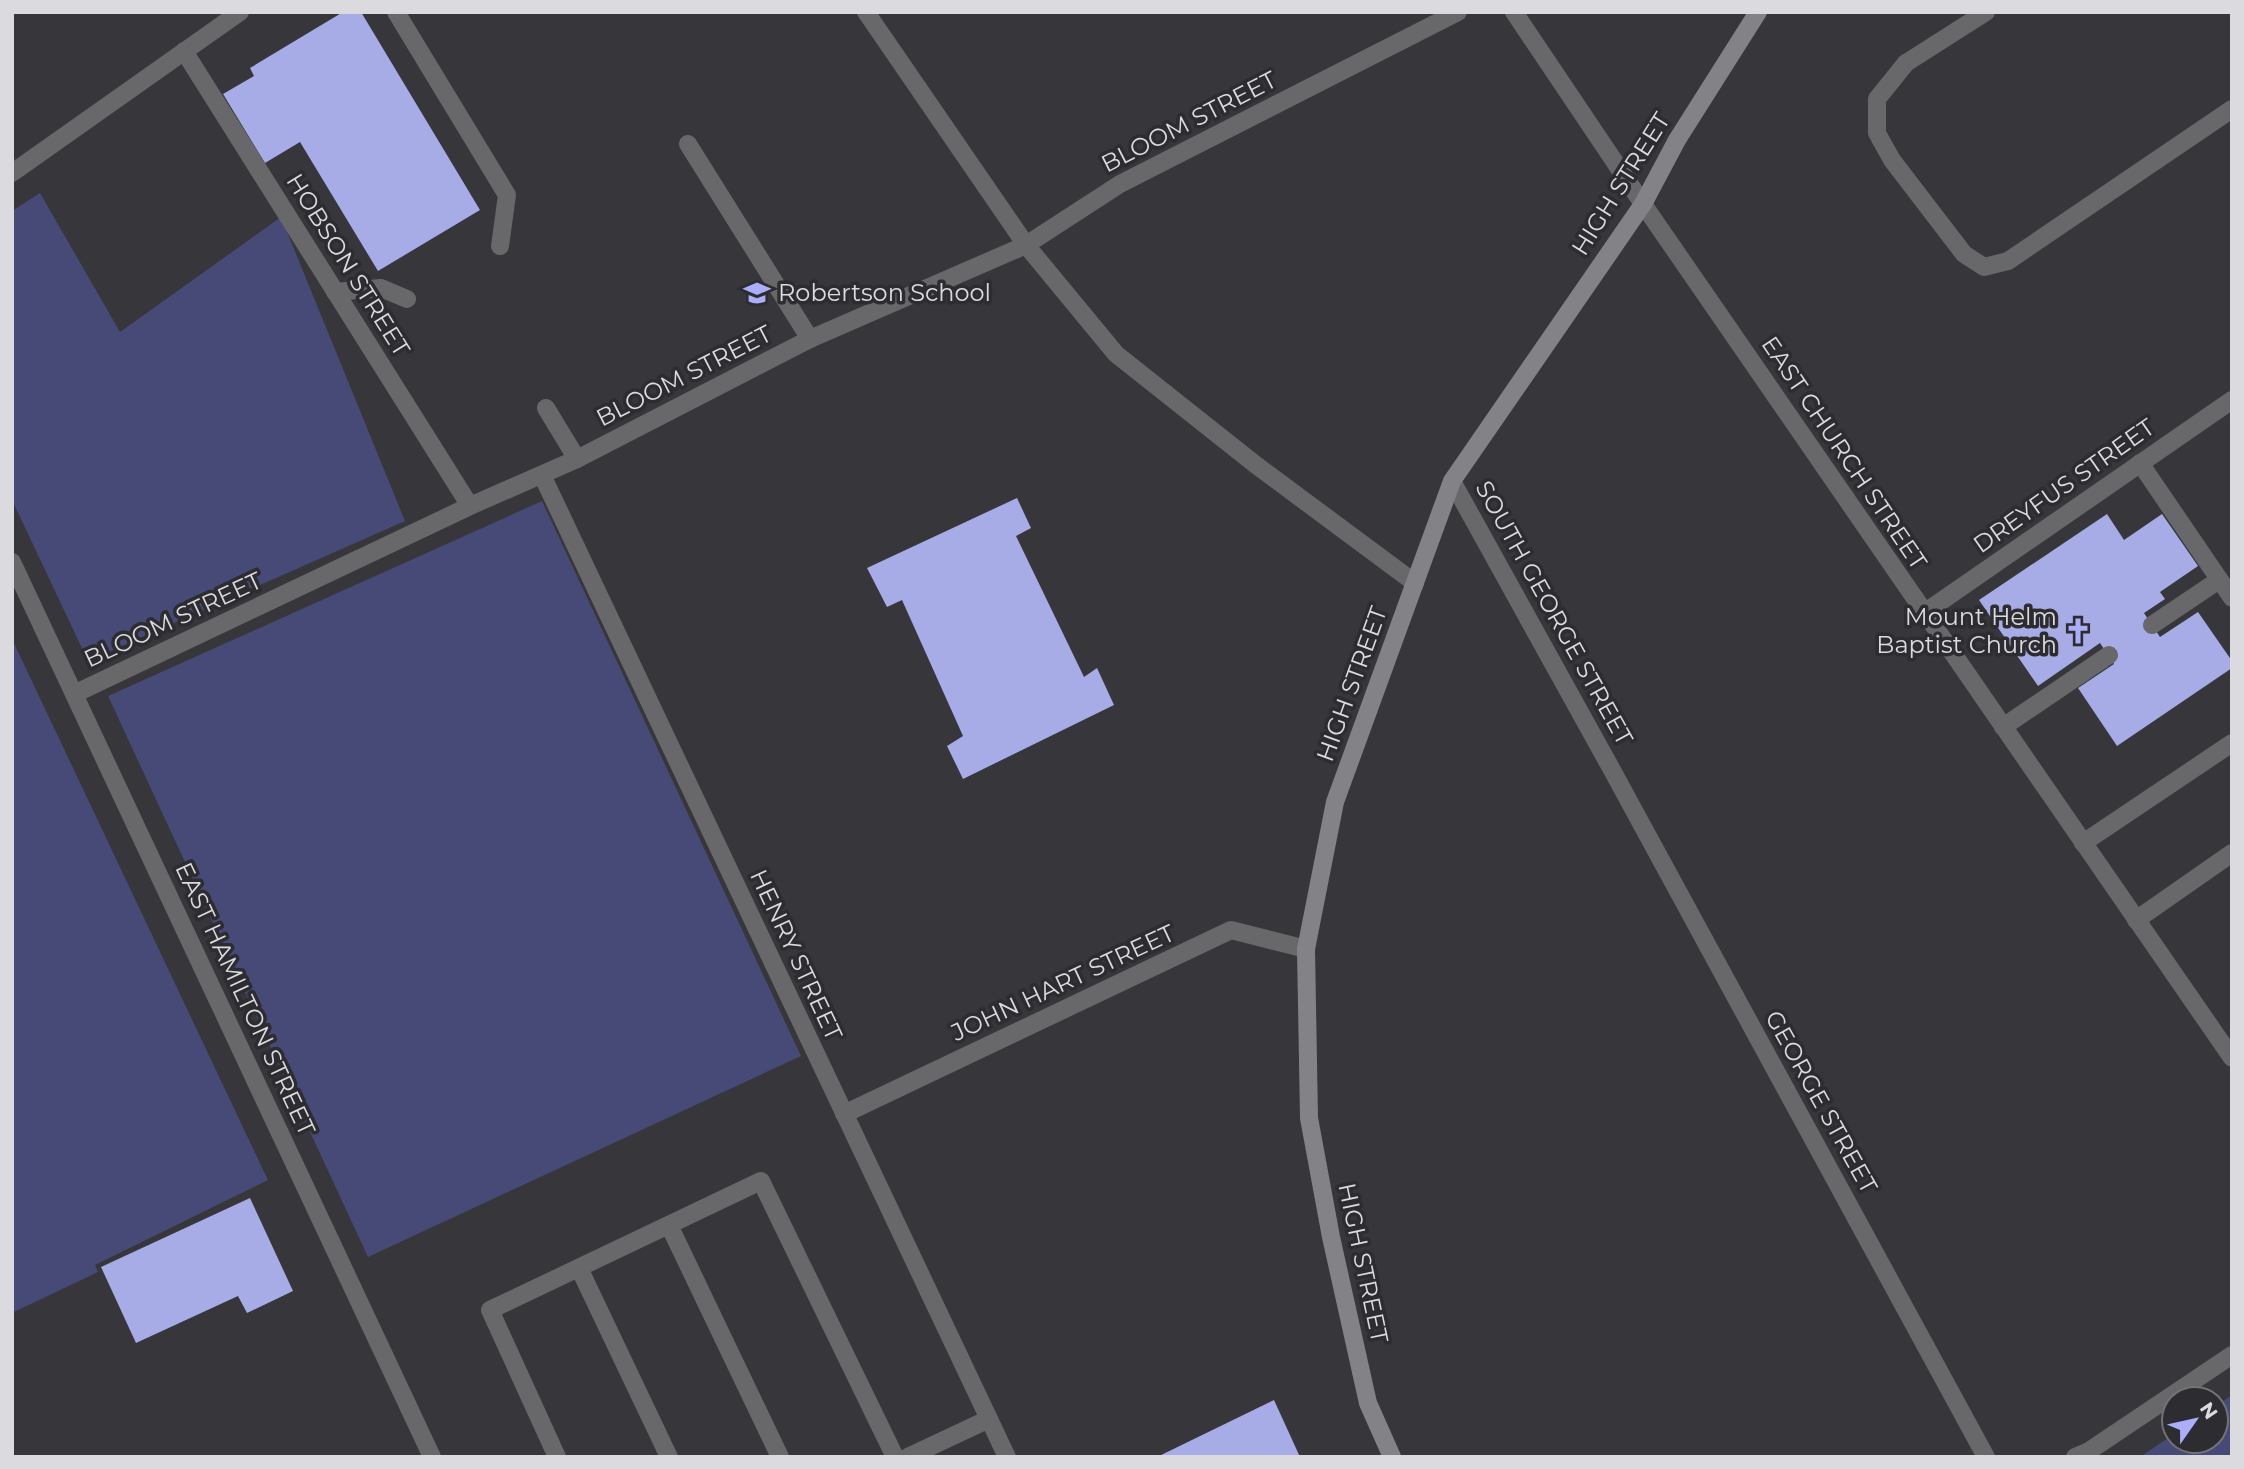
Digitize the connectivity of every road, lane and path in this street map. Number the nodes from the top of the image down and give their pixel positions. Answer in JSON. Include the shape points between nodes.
{"nodes":[{"id":1,"x":240,"y":12,"type":"edge"},
{"id":2,"x":396,"y":12,"type":"edge"},
{"id":3,"x":866,"y":12,"type":"edge"},
{"id":4,"x":1458,"y":12,"type":"edge"},
{"id":5,"x":1514,"y":12,"type":"edge"},
{"id":6,"x":1758,"y":12,"type":"edge"},
{"id":7,"x":1986,"y":12,"type":"edge"},
{"id":8,"x":184,"y":51,"type":"junction"},
{"id":9,"x":2232,"y":109,"type":"edge"},
{"id":10,"x":688,"y":144,"type":"dead end"},
{"id":11,"x":12,"y":173,"type":"edge"},
{"id":12,"x":1643,"y":204,"type":"junction"},
{"id":13,"x":1026,"y":245,"type":"junction"},
{"id":14,"x":500,"y":246,"type":"dead end"},
{"id":15,"x":335,"y":292,"type":"junction"},
{"id":16,"x":407,"y":299,"type":"dead end"},
{"id":17,"x":810,"y":339,"type":"junction"},
{"id":18,"x":2232,"y":400,"type":"edge"},
{"id":19,"x":546,"y":408,"type":"dead end"},
{"id":20,"x":578,"y":459,"type":"junction"},
{"id":21,"x":2140,"y":463,"type":"junction"},
{"id":22,"x":542,"y":475,"type":"junction"},
{"id":23,"x":1452,"y":481,"type":"junction"},
{"id":24,"x":470,"y":506,"type":"junction"},
{"id":25,"x":12,"y":562,"type":"edge"},
{"id":26,"x":2219,"y":580,"type":"junction"},
{"id":27,"x":1415,"y":583,"type":"junction"},
{"id":28,"x":2232,"y":598,"type":"edge"},
{"id":29,"x":1924,"y":613,"type":"junction"},
{"id":30,"x":2152,"y":625,"type":"dead end"},
{"id":31,"x":2109,"y":655,"type":"dead end"},
{"id":32,"x":74,"y":694,"type":"junction"},
{"id":33,"x":2003,"y":727,"type":"junction"},
{"id":34,"x":2232,"y":743,"type":"edge"},
{"id":35,"x":1612,"y":770,"type":"joint"},
{"id":36,"x":2083,"y":844,"type":"junction"},
{"id":37,"x":2232,"y":853,"type":"edge"},
{"id":38,"x":2136,"y":920,"type":"junction"},
{"id":39,"x":1306,"y":949,"type":"junction"},
{"id":40,"x":2232,"y":1058,"type":"edge"},
{"id":41,"x":844,"y":1114,"type":"junction"},
{"id":42,"x":669,"y":1225,"type":"junction"},
{"id":43,"x":579,"y":1268,"type":"junction"},
{"id":44,"x":2232,"y":1355,"type":"edge"},
{"id":45,"x":989,"y":1419,"type":"junction"},
{"id":46,"x":432,"y":1457,"type":"edge"},
{"id":47,"x":557,"y":1457,"type":"edge"},
{"id":48,"x":669,"y":1457,"type":"edge"},
{"id":49,"x":780,"y":1457,"type":"edge"},
{"id":50,"x":895,"y":1457,"type":"edge"},
{"id":51,"x":908,"y":1457,"type":"edge"},
{"id":52,"x":1007,"y":1457,"type":"edge"},
{"id":53,"x":1392,"y":1457,"type":"edge"},
{"id":54,"x":1986,"y":1457,"type":"edge"},
{"id":55,"x":2074,"y":1457,"type":"edge"}],
"edges":[{"from":1,"to":8,"type":"street"},
{"from":2,"to":14,"type":"street","via":[[507,195]]},
{"from":3,"to":13,"type":"street"},
{"from":4,"to":13,"type":"street","name":"BLOOM STREET","via":[[1120,184]]},
{"from":5,"to":12,"type":"street","name":"EAST CHURCH STREET"},
{"from":6,"to":12,"type":"street","name":"HIGH STREET","via":[[1677,140]]},
{"from":7,"to":9,"type":"street","via":[[1906,64],[1877,99],[1877,134],[1892,160],[1964,254],[1984,267],[2008,261]]},
{"from":8,"to":11,"type":"street"},
{"from":8,"to":15,"type":"street","name":"HOBSON STREET"},
{"from":10,"to":17,"type":"street"},
{"from":12,"to":23,"type":"street","name":"HIGH STREET"},
{"from":12,"to":29,"type":"street","name":"EAST CHURCH STREET"},
{"from":13,"to":17,"type":"street","name":"BLOOM STREET"},
{"from":13,"to":27,"type":"street","via":[[1116,354]]},
{"from":15,"to":16,"type":"street","via":[[381,288]]},
{"from":15,"to":24,"type":"street","name":"HOBSON STREET"},
{"from":17,"to":20,"type":"street","name":"BLOOM STREET"},
{"from":18,"to":21,"type":"street","name":"DREYFUS STREET"},
{"from":19,"to":20,"type":"street"},
{"from":20,"to":22,"type":"street","name":"BLOOM STREET"},
{"from":21,"to":26,"type":"street"},
{"from":21,"to":29,"type":"street","name":"DREYFUS STREET"},
{"from":22,"to":24,"type":"street","name":"BLOOM STREET"},
{"from":22,"to":41,"type":"street","name":"HENRY STREET"},
{"from":23,"to":27,"type":"street","name":"HIGH STREET"},
{"from":23,"to":35,"type":"street","name":"SOUTH GEORGE STREET"},
{"from":24,"to":32,"type":"street","name":"BLOOM STREET"},
{"from":25,"to":32,"type":"street","name":"EAST HAMILTON STREET"},
{"from":26,"to":28,"type":"street"},
{"from":26,"to":30,"type":"street"},
{"from":27,"to":39,"type":"street","name":"HIGH STREET","via":[[1335,802]]},
{"from":29,"to":33,"type":"street","name":"EAST CHURCH STREET"},
{"from":31,"to":33,"type":"street"},
{"from":32,"to":46,"type":"street","name":"EAST HAMILTON STREET"},
{"from":33,"to":36,"type":"street","name":"EAST CHURCH STREET"},
{"from":34,"to":36,"type":"street"},
{"from":35,"to":54,"type":"street","name":"GEORGE STREET"},
{"from":36,"to":38,"type":"street","name":"EAST CHURCH STREET"},
{"from":37,"to":38,"type":"street"},
{"from":38,"to":40,"type":"street","name":"EAST CHURCH STREET"},
{"from":39,"to":41,"type":"street","name":"JOHN HART STREET","via":[[1231,930]]},
{"from":39,"to":53,"type":"street","name":"HIGH STREET","via":[[1309,1118],[1368,1403]]},
{"from":41,"to":45,"type":"street","name":"HENRY STREET"},
{"from":42,"to":43,"type":"street"},
{"from":42,"to":49,"type":"street"},
{"from":42,"to":50,"type":"street","via":[[761,1181]]},
{"from":43,"to":47,"type":"street","via":[[490,1310]]},
{"from":43,"to":48,"type":"street"},
{"from":44,"to":55,"type":"street"},
{"from":45,"to":51,"type":"street"},
{"from":45,"to":52,"type":"street","name":"HENRY STREET"}]}
